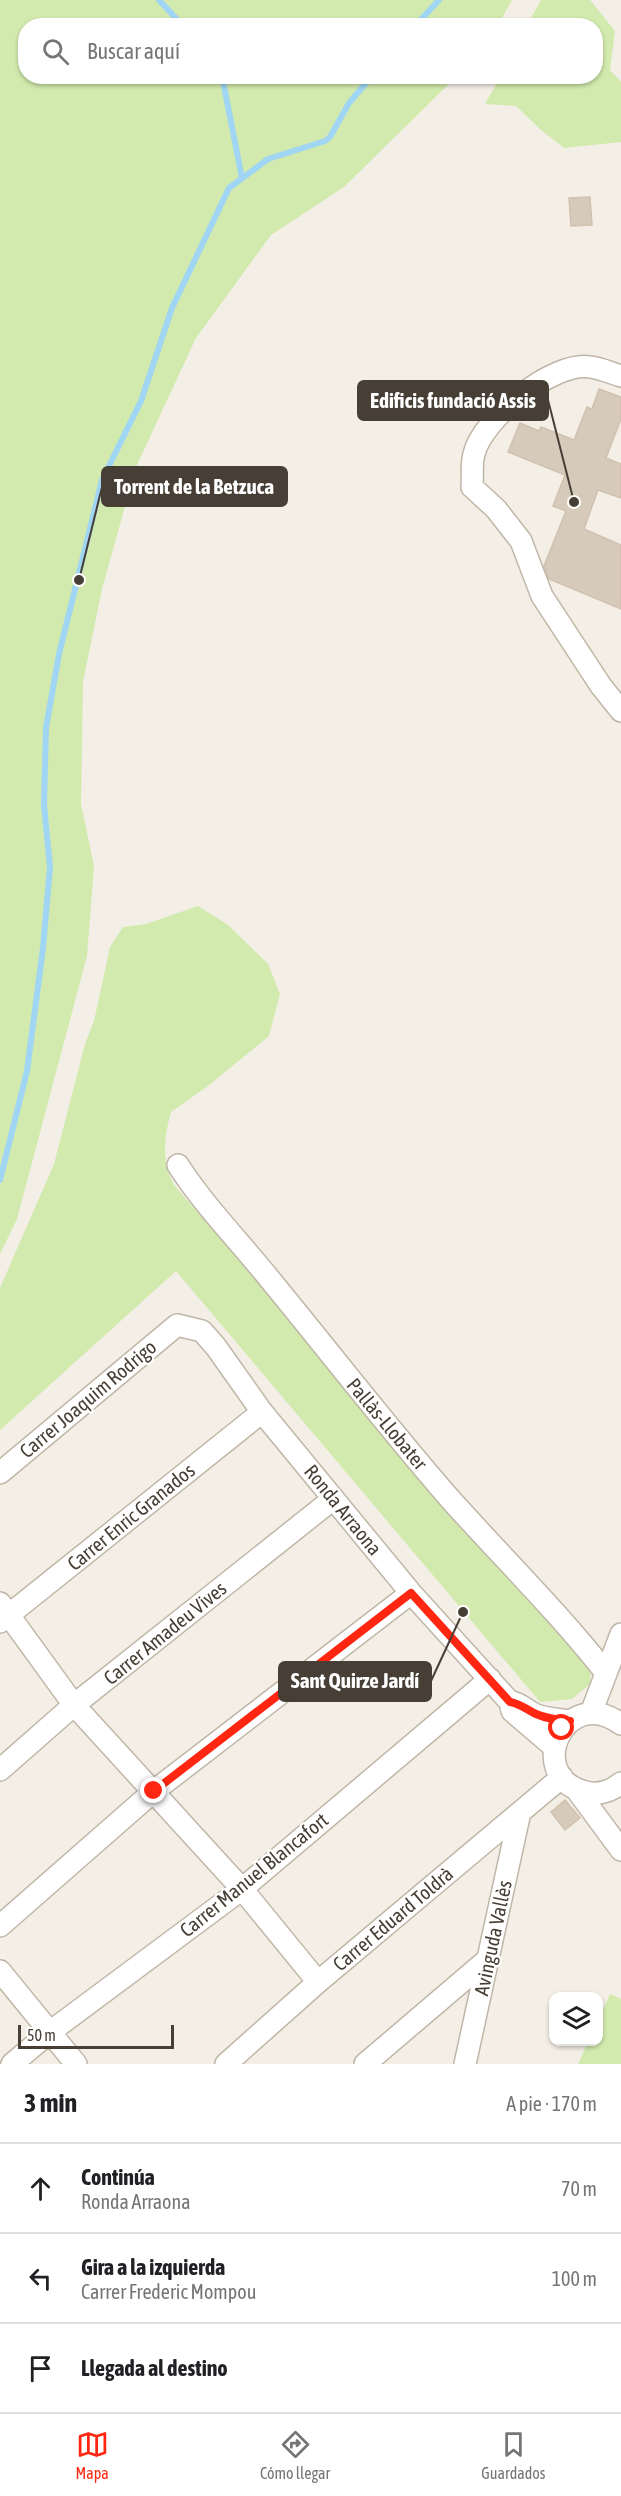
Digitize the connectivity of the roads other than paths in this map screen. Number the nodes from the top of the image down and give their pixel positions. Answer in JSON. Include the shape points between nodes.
{"nodes":[{"id":1,"x":621,"y":376,"type":"edge"},
{"id":2,"x":621,"y":711,"type":"edge"},
{"id":3,"x":178,"y":1165,"type":"dead end"},
{"id":4,"x":177,"y":1325,"type":"joint"},
{"id":5,"x":262,"y":1412,"type":"junction"},
{"id":6,"x":0,"y":1473,"type":"edge"},
{"id":7,"x":333,"y":1499,"type":"junction"},
{"id":8,"x":411,"y":1593,"type":"junction"},
{"id":9,"x":3,"y":1613,"type":"edge"},
{"id":10,"x":621,"y":1634,"type":"edge"},
{"id":11,"x":606,"y":1674,"type":"junction"},
{"id":12,"x":490,"y":1679,"type":"junction"},
{"id":13,"x":510,"y":1702,"type":"junction"},
{"id":14,"x":74,"y":1705,"type":"junction"},
{"id":15,"x":591,"y":1713,"type":"junction"},
{"id":16,"x":570,"y":1721,"type":"junction"},
{"id":17,"x":621,"y":1724,"type":"edge"},
{"id":18,"x":554,"y":1747,"type":"junction"},
{"id":19,"x":0,"y":1770,"type":"edge"},
{"id":20,"x":569,"y":1783,"type":"junction"},
{"id":21,"x":621,"y":1783,"type":"edge"},
{"id":22,"x":154,"y":1791,"type":"junction"},
{"id":23,"x":520,"y":1812,"type":"junction"},
{"id":24,"x":621,"y":1850,"type":"edge"},
{"id":25,"x":242,"y":1889,"type":"junction"},
{"id":26,"x":0,"y":1926,"type":"edge"},
{"id":27,"x":488,"y":1960,"type":"junction"},
{"id":28,"x":0,"y":1971,"type":"edge"},
{"id":29,"x":318,"y":1982,"type":"junction"},
{"id":30,"x":50,"y":2032,"type":"junction"},
{"id":31,"x":12,"y":2064,"type":"edge"},
{"id":32,"x":76,"y":2064,"type":"edge"},
{"id":33,"x":226,"y":2064,"type":"edge"},
{"id":34,"x":365,"y":2064,"type":"edge"},
{"id":35,"x":465,"y":2064,"type":"edge"}],
"edges":[{"from":1,"to":2,"type":"street","via":[[589,366],[558,372],[519,397],[492,422],[474,453],[472,487],[521,541],[542,596],[600,686]]},
{"from":3,"to":11,"type":"street","name":"Pallàs-Llobater","via":[[360,1393]]},
{"from":4,"to":5,"type":"street","name":"Ronda Arraona","via":[[202,1331]]},
{"from":4,"to":6,"type":"street","name":"Carrer Joaquim Rodrigo"},
{"from":5,"to":7,"type":"street","name":"Ronda Arraona"},
{"from":5,"to":9,"type":"street","name":"Carrer Enric Granados"},
{"from":7,"to":8,"type":"street","name":"Ronda Arraona"},
{"from":7,"to":14,"type":"street","name":"Carrer Amadeu Vives"},
{"from":8,"to":12,"type":"street","name":"Ronda Arraona"},
{"from":8,"to":22,"type":"street"},
{"from":9,"to":14,"type":"street"},
{"from":10,"to":11,"type":"street"},
{"from":11,"to":15,"type":"street"},
{"from":12,"to":13,"type":"street","name":"Ronda Arraona"},
{"from":12,"to":25,"type":"street","name":"Carrer Manuel Blancafort"},
{"from":13,"to":16,"type":"street","name":"Ronda Arraona","via":[[544,1717]]},
{"from":13,"to":18,"type":"street","name":"Ronda Arraona","via":[[512,1711]]},
{"from":14,"to":19,"type":"street","name":"Carrer Amadeu Vives"},
{"from":14,"to":22,"type":"street"},
{"from":15,"to":16,"type":"street"},
{"from":15,"to":17,"type":"street"},
{"from":16,"to":18,"type":"street","via":[[562,1728]]},
{"from":18,"to":20,"type":"street","via":[[554,1758]]},
{"from":20,"to":21,"type":"street","via":[[594,1793]]},
{"from":20,"to":23,"type":"street","name":"Carrer Eduard Toldrà"},
{"from":20,"to":24,"type":"street"},
{"from":22,"to":25,"type":"street"},
{"from":22,"to":26,"type":"street"},
{"from":23,"to":27,"type":"street","name":"Avinguda Vallès"},
{"from":23,"to":29,"type":"street","name":"Carrer Eduard Toldrà"},
{"from":25,"to":29,"type":"street"},
{"from":25,"to":30,"type":"street","name":"Carrer Manuel Blancafort"},
{"from":27,"to":34,"type":"street"},
{"from":27,"to":35,"type":"street","name":"Avinguda Vallès"},
{"from":28,"to":30,"type":"street"},
{"from":29,"to":33,"type":"street","name":"Carrer Eduard Toldrà"},
{"from":30,"to":31,"type":"street","name":"Carrer Manuel Blancafort"},
{"from":30,"to":32,"type":"street"}]}
